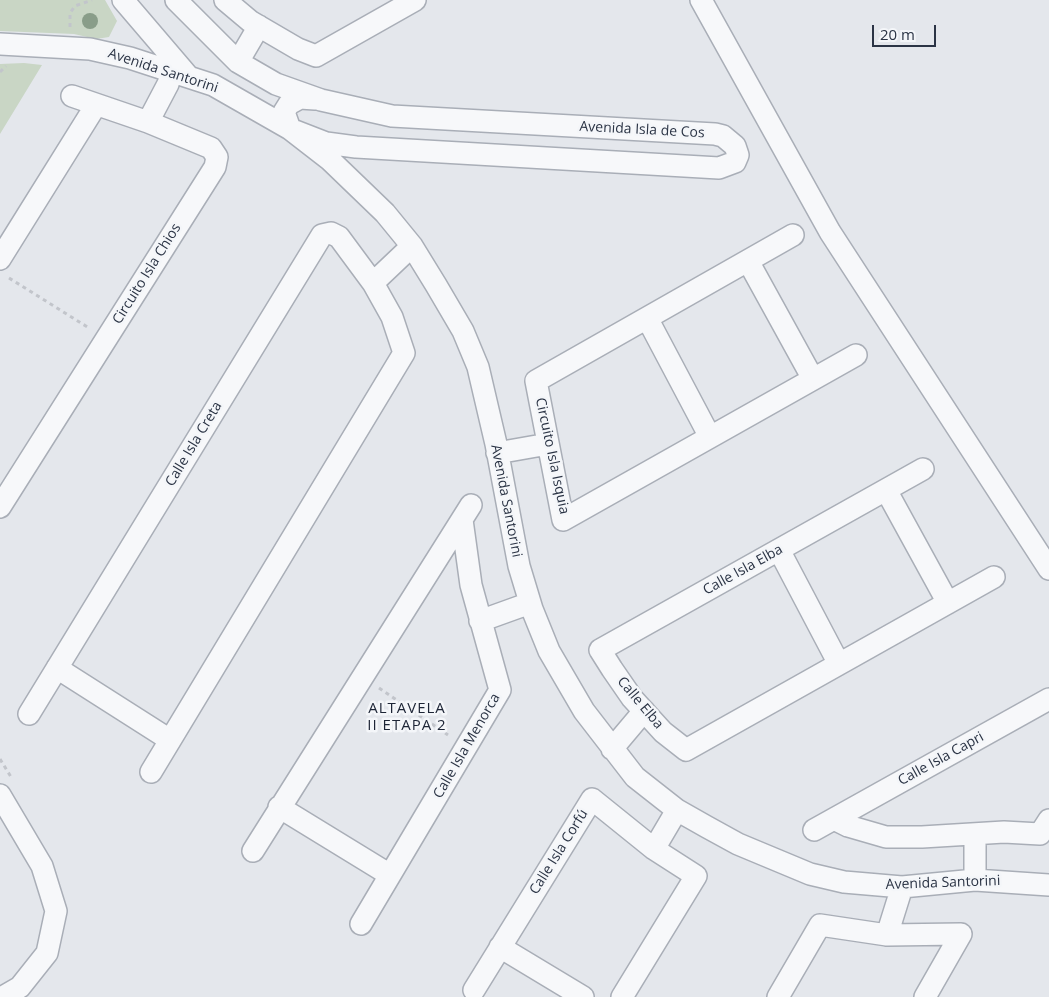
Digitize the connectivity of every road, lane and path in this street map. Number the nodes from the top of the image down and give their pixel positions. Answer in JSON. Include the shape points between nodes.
{"nodes":[{"id":1,"x":92,"y":0,"type":"edge"},
{"id":2,"x":123,"y":0,"type":"edge"},
{"id":3,"x":176,"y":0,"type":"edge"},
{"id":4,"x":225,"y":0,"type":"edge"},
{"id":5,"x":415,"y":0,"type":"edge"},
{"id":6,"x":701,"y":0,"type":"edge"},
{"id":7,"x":81,"y":1,"type":"edge"},
{"id":8,"x":259,"y":26,"type":"junction"},
{"id":9,"x":74,"y":34,"type":"dead end"},
{"id":10,"x":218,"y":44,"type":"junction"},
{"id":11,"x":3,"y":54,"type":"edge"},
{"id":12,"x":238,"y":62,"type":"junction"},
{"id":13,"x":0,"y":72,"type":"edge"},
{"id":14,"x":181,"y":74,"type":"junction"},
{"id":15,"x":213,"y":85,"type":"junction"},
{"id":16,"x":72,"y":96,"type":"dead end"},
{"id":17,"x":315,"y":99,"type":"junction"},
{"id":18,"x":96,"y":105,"type":"junction"},
{"id":19,"x":148,"y":122,"type":"junction"},
{"id":20,"x":290,"y":129,"type":"junction"},
{"id":21,"x":793,"y":235,"type":"dead end"},
{"id":22,"x":412,"y":246,"type":"junction"},
{"id":23,"x":748,"y":261,"type":"junction"},
{"id":24,"x":4,"y":268,"type":"edge"},
{"id":25,"x":373,"y":283,"type":"junction"},
{"id":26,"x":647,"y":318,"type":"junction"},
{"id":27,"x":106,"y":339,"type":"junction"},
{"id":28,"x":856,"y":355,"type":"dead end"},
{"id":29,"x":813,"y":379,"type":"junction"},
{"id":30,"x":710,"y":437,"type":"junction"},
{"id":31,"x":548,"y":444,"type":"junction"},
{"id":32,"x":497,"y":453,"type":"junction"},
{"id":33,"x":923,"y":469,"type":"dead end"},
{"id":34,"x":886,"y":490,"type":"junction"},
{"id":35,"x":1,"y":504,"type":"edge"},
{"id":36,"x":779,"y":550,"type":"junction"},
{"id":37,"x":1049,"y":569,"type":"edge"},
{"id":38,"x":994,"y":577,"type":"dead end"},
{"id":39,"x":530,"y":602,"type":"junction"},
{"id":40,"x":948,"y":603,"type":"junction"},
{"id":41,"x":480,"y":621,"type":"junction"},
{"id":42,"x":600,"y":650,"type":"joint"},
{"id":43,"x":839,"y":664,"type":"junction"},
{"id":44,"x":57,"y":668,"type":"junction"},
{"id":45,"x":362,"y":677,"type":"junction"},
{"id":46,"x":1049,"y":699,"type":"edge"},
{"id":47,"x":644,"y":711,"type":"junction"},
{"id":48,"x":29,"y":714,"type":"dead end"},
{"id":49,"x":170,"y":740,"type":"junction"},
{"id":50,"x":467,"y":748,"type":"junction"},
{"id":51,"x":612,"y":749,"type":"junction"},
{"id":52,"x":151,"y":772,"type":"dead end"},
{"id":53,"x":0,"y":795,"type":"edge"},
{"id":54,"x":279,"y":807,"type":"junction"},
{"id":55,"x":677,"y":810,"type":"junction"},
{"id":56,"x":834,"y":819,"type":"junction"},
{"id":57,"x":1049,"y":820,"type":"edge"},
{"id":58,"x":814,"y":830,"type":"dead end"},
{"id":59,"x":975,"y":834,"type":"junction"},
{"id":60,"x":654,"y":849,"type":"junction"},
{"id":61,"x":252,"y":851,"type":"dead end"},
{"id":62,"x":390,"y":875,"type":"junction"},
{"id":63,"x":975,"y":880,"type":"junction"},
{"id":64,"x":1049,"y":886,"type":"edge"},
{"id":65,"x":902,"y":887,"type":"junction"},
{"id":66,"x":361,"y":924,"type":"dead end"},
{"id":67,"x":887,"y":934,"type":"junction"},
{"id":68,"x":500,"y":947,"type":"junction"},
{"id":69,"x":474,"y":990,"type":"dead end"},
{"id":70,"x":3,"y":997,"type":"edge"},
{"id":71,"x":583,"y":997,"type":"edge"},
{"id":72,"x":622,"y":997,"type":"edge"},
{"id":73,"x":778,"y":997,"type":"edge"},
{"id":74,"x":925,"y":997,"type":"edge"}],
"edges":[{"from":1,"to":7,"type":"path"},
{"from":2,"to":14,"type":"street"},
{"from":3,"to":10,"type":"street","name":"Avenida Isla de Cos"},
{"from":4,"to":8,"type":"street"},
{"from":5,"to":8,"type":"street","via":[[316,56]]},
{"from":6,"to":37,"type":"street"},
{"from":7,"to":9,"type":"path","via":[[70,13],[70,28]]},
{"from":8,"to":12,"type":"street"},
{"from":10,"to":12,"type":"street","name":"Avenida Isla de Cos"},
{"from":10,"to":15,"type":"street","via":[[224,57],[225,72],[221,81]]},
{"from":11,"to":13,"type":"path"},
{"from":11,"to":14,"type":"street","name":"Avenida Santorini","via":[[90,49]]},
{"from":12,"to":17,"type":"street","name":"Avenida Isla de Cos","via":[[276,84]]},
{"from":14,"to":15,"type":"street","name":"Avenida Santorini"},
{"from":14,"to":19,"type":"street","via":[[168,84]]},
{"from":15,"to":20,"type":"street","name":"Avenida Santorini"},
{"from":16,"to":18,"type":"street","name":"Circuito Isla Chios"},
{"from":17,"to":20,"type":"street","via":[[300,98],[289,104],[284,112]]},
{"from":17,"to":20,"type":"street","name":"Avenida Isla de Cos","via":[[392,116],[715,134],[735,146],[738,155],[735,162],[714,168],[356,147],[326,143]]},
{"from":18,"to":19,"type":"street","name":"Circuito Isla Chios"},
{"from":18,"to":24,"type":"street"},
{"from":19,"to":27,"type":"street","name":"Circuito Isla Chios","via":[[211,148],[217,157],[215,167]]},
{"from":20,"to":22,"type":"street","name":"Avenida Santorini","via":[[330,160]]},
{"from":21,"to":23,"type":"street","name":"Circuito Isla Isquia"},
{"from":22,"to":25,"type":"street"},
{"from":22,"to":32,"type":"street","name":"Avenida Santorini","via":[[463,331],[478,366]]},
{"from":23,"to":26,"type":"street","name":"Circuito Isla Isquia"},
{"from":23,"to":29,"type":"street"},
{"from":24,"to":27,"type":"path"},
{"from":25,"to":44,"type":"street","name":"Calle Isla Creta","via":[[339,237],[332,233],[322,235]]},
{"from":25,"to":49,"type":"street","via":[[392,317],[404,353]]},
{"from":26,"to":30,"type":"street"},
{"from":26,"to":31,"type":"street","name":"Circuito Isla Isquia","via":[[536,381]]},
{"from":27,"to":35,"type":"street","name":"Circuito Isla Chios"},
{"from":28,"to":29,"type":"street","name":"Circuito Isla Isquia"},
{"from":29,"to":30,"type":"street","name":"Circuito Isla Isquia"},
{"from":30,"to":31,"type":"street","name":"Circuito Isla Isquia","via":[[563,520]]},
{"from":31,"to":32,"type":"street"},
{"from":32,"to":39,"type":"street","name":"Avenida Santorini","via":[[519,566]]},
{"from":33,"to":34,"type":"street","name":"Calle Isla Elba"},
{"from":34,"to":36,"type":"street","name":"Calle Isla Elba"},
{"from":34,"to":40,"type":"street"},
{"from":36,"to":42,"type":"street","name":"Calle Isla Elba"},
{"from":36,"to":43,"type":"street"},
{"from":38,"to":40,"type":"street"},
{"from":39,"to":41,"type":"street"},
{"from":39,"to":51,"type":"street","name":"Avenida Santorini","via":[[550,651],[584,711]]},
{"from":40,"to":43,"type":"street"},
{"from":41,"to":45,"type":"street","name":"Calle Isla Menorca","via":[[470,585],[466,512]]},
{"from":41,"to":50,"type":"street","name":"Calle Isla Menorca","via":[[500,690]]},
{"from":42,"to":47,"type":"street","name":"Calle Elba"},
{"from":43,"to":47,"type":"street","name":"Calle Elba","via":[[686,750]]},
{"from":44,"to":48,"type":"street","name":"Calle Isla Creta"},
{"from":44,"to":49,"type":"street"},
{"from":45,"to":50,"type":"path"},
{"from":45,"to":54,"type":"street","name":"Calle Isla Menorca"},
{"from":46,"to":56,"type":"street","name":"Calle Isla Capri"},
{"from":47,"to":51,"type":"street"},
{"from":49,"to":52,"type":"street"},
{"from":50,"to":62,"type":"street","name":"Calle Isla Menorca"},
{"from":51,"to":55,"type":"street","name":"Avenida Santorini","via":[[634,776]]},
{"from":53,"to":70,"type":"street","via":[[42,866],[56,911],[47,953],[20,987]]},
{"from":54,"to":61,"type":"street","name":"Calle Isla Menorca"},
{"from":54,"to":62,"type":"street"},
{"from":55,"to":60,"type":"street"},
{"from":55,"to":65,"type":"street","name":"Avenida Santorini","via":[[738,844],[810,874],[844,882]]},
{"from":56,"to":58,"type":"street","name":"Calle Isla Capri"},
{"from":56,"to":59,"type":"street","via":[[886,837]]},
{"from":57,"to":59,"type":"street","via":[[1040,834]]},
{"from":59,"to":63,"type":"street"},
{"from":60,"to":68,"type":"street","name":"Calle Isla Corfú","via":[[592,799]]},
{"from":60,"to":72,"type":"street","name":"Calle Isla Corfú","via":[[696,876]]},
{"from":62,"to":66,"type":"street","name":"Calle Isla Menorca"},
{"from":63,"to":64,"type":"street","name":"Avenida Santorini"},
{"from":63,"to":65,"type":"street","name":"Avenida Santorini"},
{"from":65,"to":67,"type":"street"},
{"from":67,"to":73,"type":"street","via":[[820,926]]},
{"from":67,"to":74,"type":"street","via":[[961,934]]},
{"from":68,"to":69,"type":"street","name":"Calle Isla Corfú"},
{"from":68,"to":71,"type":"street"}]}
